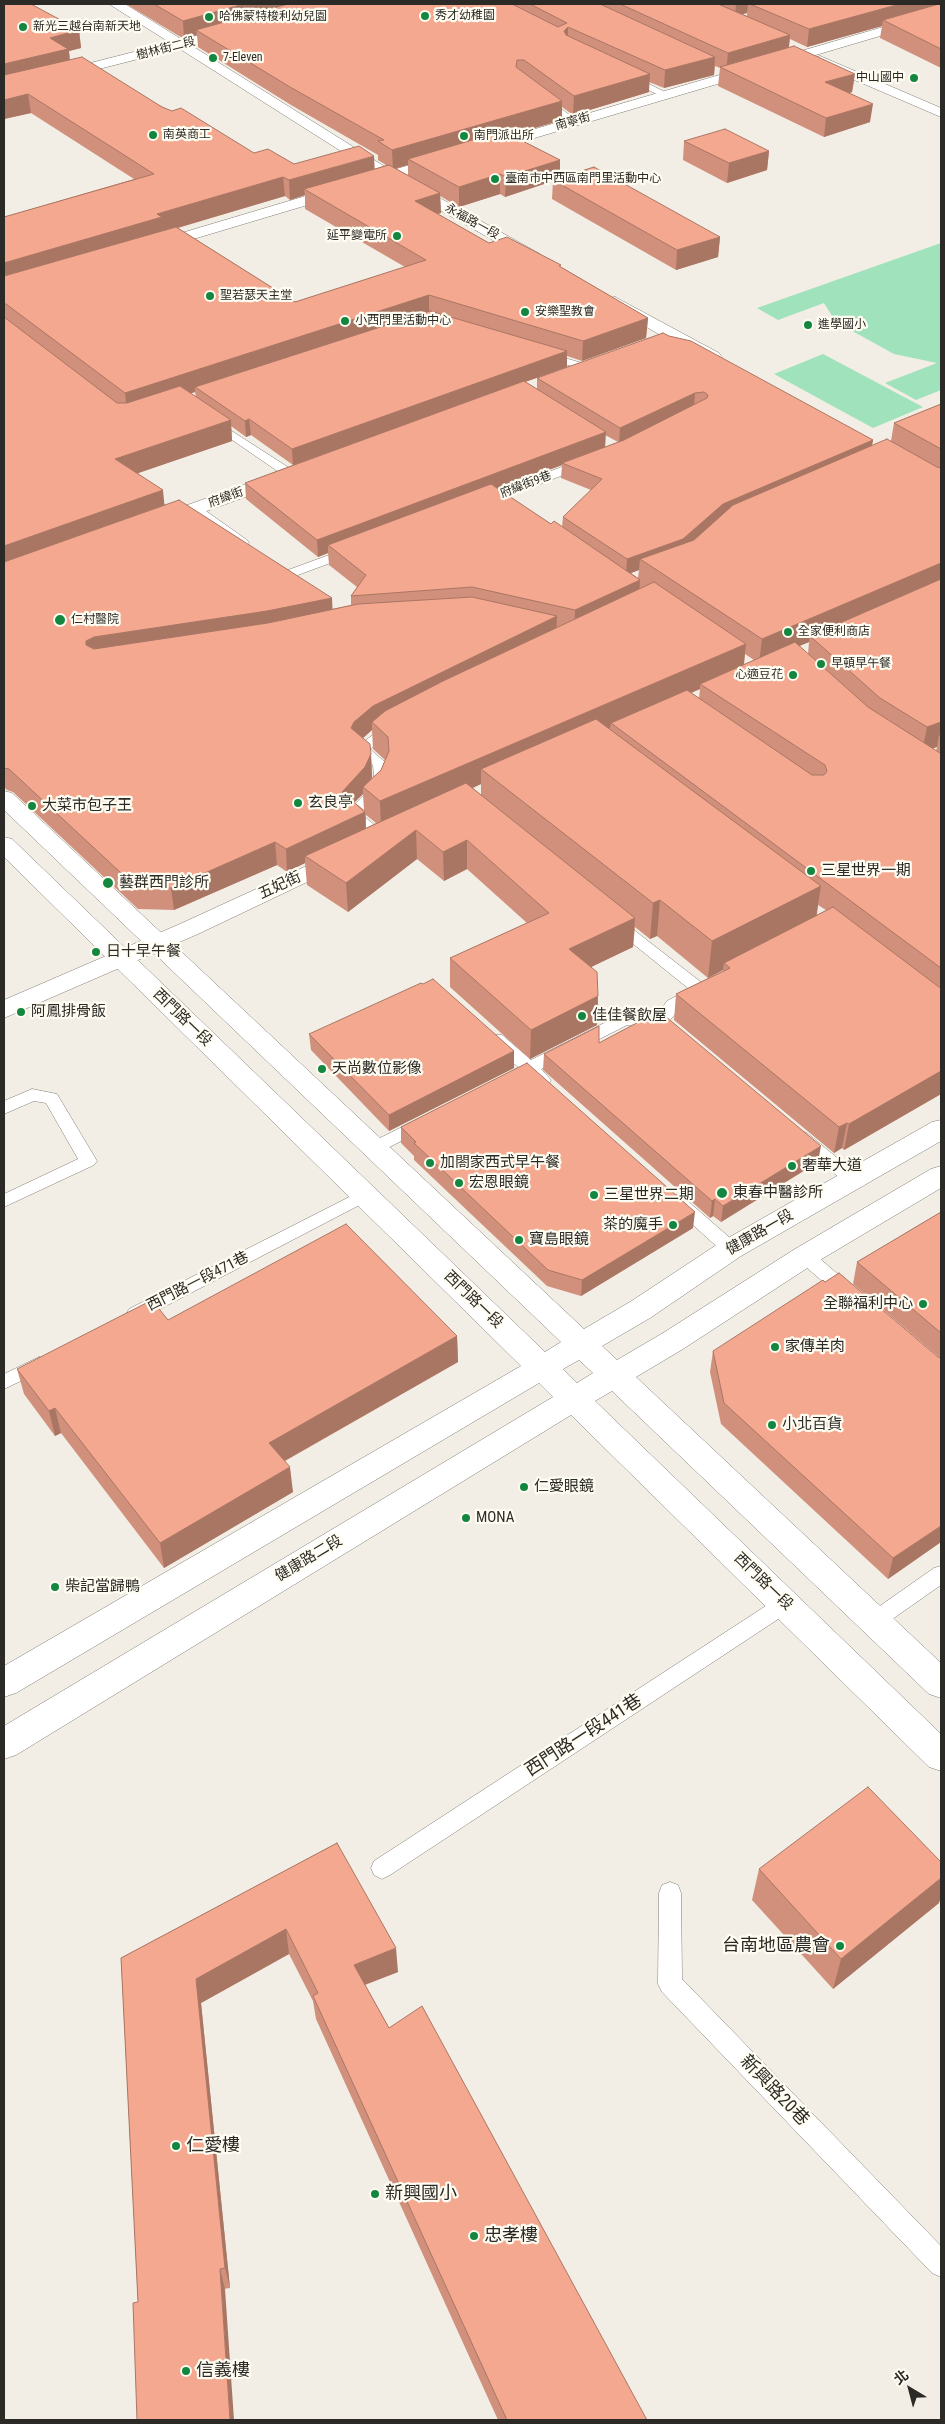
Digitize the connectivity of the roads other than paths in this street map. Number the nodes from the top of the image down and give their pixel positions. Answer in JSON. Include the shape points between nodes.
{"nodes":[{"id":1,"x":116,"y":4,"type":"edge"},
{"id":2,"x":941,"y":14,"type":"edge"},
{"id":3,"x":248,"y":26,"type":"edge"},
{"id":4,"x":184,"y":45,"type":"junction"},
{"id":5,"x":789,"y":46,"type":"edge"},
{"id":6,"x":806,"y":53,"type":"junction"},
{"id":7,"x":712,"y":69,"type":"edge"},
{"id":8,"x":622,"y":74,"type":"edge"},
{"id":9,"x":728,"y":76,"type":"junction"},
{"id":10,"x":4,"y":89,"type":"edge"},
{"id":11,"x":532,"y":93,"type":"edge"},
{"id":12,"x":666,"y":95,"type":"junction"},
{"id":13,"x":941,"y":114,"type":"edge"},
{"id":14,"x":574,"y":122,"type":"junction"},
{"id":15,"x":390,"y":176,"type":"junction"},
{"id":16,"x":136,"y":252,"type":"edge"},
{"id":17,"x":545,"y":263,"type":"edge"},
{"id":18,"x":597,"y":292,"type":"edge"},
{"id":19,"x":674,"y":335,"type":"junction"},
{"id":20,"x":656,"y":342,"type":"edge"},
{"id":21,"x":530,"y":350,"type":"edge"},
{"id":22,"x":603,"y":361,"type":"edge"},
{"id":23,"x":726,"y":364,"type":"edge"},
{"id":24,"x":585,"y":367,"type":"junction"},
{"id":25,"x":558,"y":377,"type":"edge"},
{"id":26,"x":205,"y":416,"type":"edge"},
{"id":27,"x":590,"y":460,"type":"edge"},
{"id":28,"x":308,"y":468,"type":"edge"},
{"id":29,"x":290,"y":474,"type":"junction"},
{"id":30,"x":497,"y":496,"type":"junction"},
{"id":31,"x":470,"y":506,"type":"edge"},
{"id":32,"x":513,"y":507,"type":"edge"},
{"id":33,"x":196,"y":508,"type":"junction"},
{"id":34,"x":141,"y":528,"type":"edge"},
{"id":35,"x":360,"y":548,"type":"edge"},
{"id":36,"x":404,"y":720,"type":"edge"},
{"id":37,"x":4,"y":798,"type":"edge"},
{"id":38,"x":376,"y":841,"type":"joint"},
{"id":39,"x":4,"y":844,"type":"edge"},
{"id":40,"x":601,"y":911,"type":"edge"},
{"id":41,"x":158,"y":943,"type":"junction"},
{"id":42,"x":122,"y":959,"type":"junction"},
{"id":43,"x":717,"y":981,"type":"edge"},
{"id":44,"x":700,"y":990,"type":"junction"},
{"id":45,"x":4,"y":1010,"type":"edge"},
{"id":46,"x":661,"y":1020,"type":"junction"},
{"id":47,"x":486,"y":1030,"type":"edge"},
{"id":48,"x":676,"y":1032,"type":"edge"},
{"id":49,"x":529,"y":1068,"type":"junction"},
{"id":50,"x":504,"y":1081,"type":"edge"},
{"id":51,"x":558,"y":1094,"type":"edge"},
{"id":52,"x":4,"y":1108,"type":"edge"},
{"id":53,"x":434,"y":1117,"type":"edge"},
{"id":54,"x":787,"y":1125,"type":"edge"},
{"id":55,"x":941,"y":1129,"type":"edge"},
{"id":56,"x":374,"y":1148,"type":"junction"},
{"id":57,"x":941,"y":1176,"type":"edge"},
{"id":58,"x":853,"y":1180,"type":"junction"},
{"id":59,"x":666,"y":1191,"type":"edge"},
{"id":60,"x":365,"y":1195,"type":"junction"},
{"id":61,"x":4,"y":1201,"type":"edge"},
{"id":62,"x":731,"y":1249,"type":"junction"},
{"id":63,"x":805,"y":1256,"type":"junction"},
{"id":64,"x":866,"y":1308,"type":"edge"},
{"id":65,"x":118,"y":1323,"type":"edge"},
{"id":66,"x":582,"y":1344,"type":"junction"},
{"id":67,"x":57,"y":1355,"type":"edge"},
{"id":68,"x":542,"y":1367,"type":"junction"},
{"id":69,"x":615,"y":1375,"type":"junction"},
{"id":70,"x":4,"y":1382,"type":"edge"},
{"id":71,"x":575,"y":1398,"type":"junction"},
{"id":72,"x":941,"y":1574,"type":"edge"},
{"id":73,"x":785,"y":1604,"type":"junction"},
{"id":74,"x":874,"y":1621,"type":"junction"},
{"id":75,"x":4,"y":1683,"type":"edge"},
{"id":76,"x":941,"y":1684,"type":"edge"},
{"id":77,"x":4,"y":1744,"type":"edge"},
{"id":78,"x":941,"y":1756,"type":"edge"},
{"id":79,"x":382,"y":1868,"type":"dead end"},
{"id":80,"x":670,"y":1893,"type":"dead end"},
{"id":81,"x":941,"y":2264,"type":"edge"}],
"edges":[{"from":1,"to":4,"type":"street","name":"永福路一段"},
{"from":2,"to":6,"type":"street","name":"南寧街"},
{"from":3,"to":4,"type":"street","name":"樹林街二段"},
{"from":4,"to":10,"type":"street","name":"樹林街二段"},
{"from":4,"to":15,"type":"street","name":"永福路一段"},
{"from":5,"to":6,"type":"street"},
{"from":6,"to":9,"type":"street","name":"南寧街"},
{"from":6,"to":13,"type":"street"},
{"from":7,"to":9,"type":"lane"},
{"from":8,"to":12,"type":"lane"},
{"from":9,"to":12,"type":"street","name":"南寧街"},
{"from":11,"to":14,"type":"lane"},
{"from":12,"to":14,"type":"street","name":"南寧街"},
{"from":14,"to":15,"type":"street","name":"南寧街"},
{"from":15,"to":16,"type":"street","name":"南寧街"},
{"from":15,"to":17,"type":"street","name":"永福路一段"},
{"from":18,"to":19,"type":"street"},
{"from":19,"to":20,"type":"street"},
{"from":19,"to":23,"type":"street"},
{"from":21,"to":24,"type":"lane"},
{"from":22,"to":24,"type":"street"},
{"from":24,"to":25,"type":"street"},
{"from":26,"to":29,"type":"lane"},
{"from":27,"to":30,"type":"lane","name":"府緯街9巷"},
{"from":28,"to":29,"type":"street","name":"府緯街"},
{"from":29,"to":33,"type":"street","name":"府緯街"},
{"from":30,"to":31,"type":"lane","name":"府緯街9巷"},
{"from":30,"to":32,"type":"lane"},
{"from":33,"to":34,"type":"street","name":"府緯街"},
{"from":33,"to":35,"type":"lane","via":[[287,575]]},
{"from":36,"to":38,"type":"lane","via":[[380,733],[361,749],[380,764],[381,776],[375,793],[352,814]]},
{"from":37,"to":41,"type":"street"},
{"from":38,"to":41,"type":"street","name":"五妃街"},
{"from":39,"to":42,"type":"street","name":"西門路一段"},
{"from":40,"to":44,"type":"lane"},
{"from":41,"to":42,"type":"street","name":"五妃街"},
{"from":41,"to":56,"type":"street"},
{"from":42,"to":45,"type":"street","name":"五妃街"},
{"from":42,"to":60,"type":"street","name":"西門路一段"},
{"from":43,"to":44,"type":"lane"},
{"from":44,"to":46,"type":"lane","via":[[673,1004]]},
{"from":46,"to":48,"type":"lane"},
{"from":46,"to":49,"type":"lane","via":[[624,1020]]},
{"from":47,"to":49,"type":"lane"},
{"from":49,"to":50,"type":"lane"},
{"from":49,"to":51,"type":"lane"},
{"from":52,"to":61,"type":"lane","via":[[32,1095],[51,1098],[88,1161]]},
{"from":53,"to":56,"type":"lane"},
{"from":54,"to":58,"type":"lane"},
{"from":55,"to":58,"type":"street","name":"健康路一段"},
{"from":56,"to":66,"type":"street"},
{"from":57,"to":63,"type":"street"},
{"from":58,"to":62,"type":"street","name":"健康路一段"},
{"from":59,"to":62,"type":"lane"},
{"from":60,"to":65,"type":"lane","name":"西門路一段471巷"},
{"from":60,"to":68,"type":"street","name":"西門路一段"},
{"from":62,"to":66,"type":"street","name":"健康路一段","via":[[640,1310]]},
{"from":63,"to":64,"type":"lane"},
{"from":63,"to":69,"type":"street"},
{"from":66,"to":68,"type":"street"},
{"from":66,"to":69,"type":"street"},
{"from":67,"to":70,"type":"lane"},
{"from":68,"to":71,"type":"street","name":"西門路一段"},
{"from":68,"to":75,"type":"street"},
{"from":69,"to":71,"type":"street","name":"健康路二段"},
{"from":69,"to":74,"type":"street"},
{"from":71,"to":73,"type":"street","name":"西門路一段"},
{"from":71,"to":77,"type":"street","name":"健康路二段"},
{"from":72,"to":74,"type":"lane"},
{"from":73,"to":78,"type":"street","name":"西門路一段"},
{"from":73,"to":79,"type":"lane","name":"西門路一段441巷"},
{"from":74,"to":76,"type":"street"},
{"from":80,"to":81,"type":"lane","name":"新興路20巷","via":[[670,1984]]}]}
